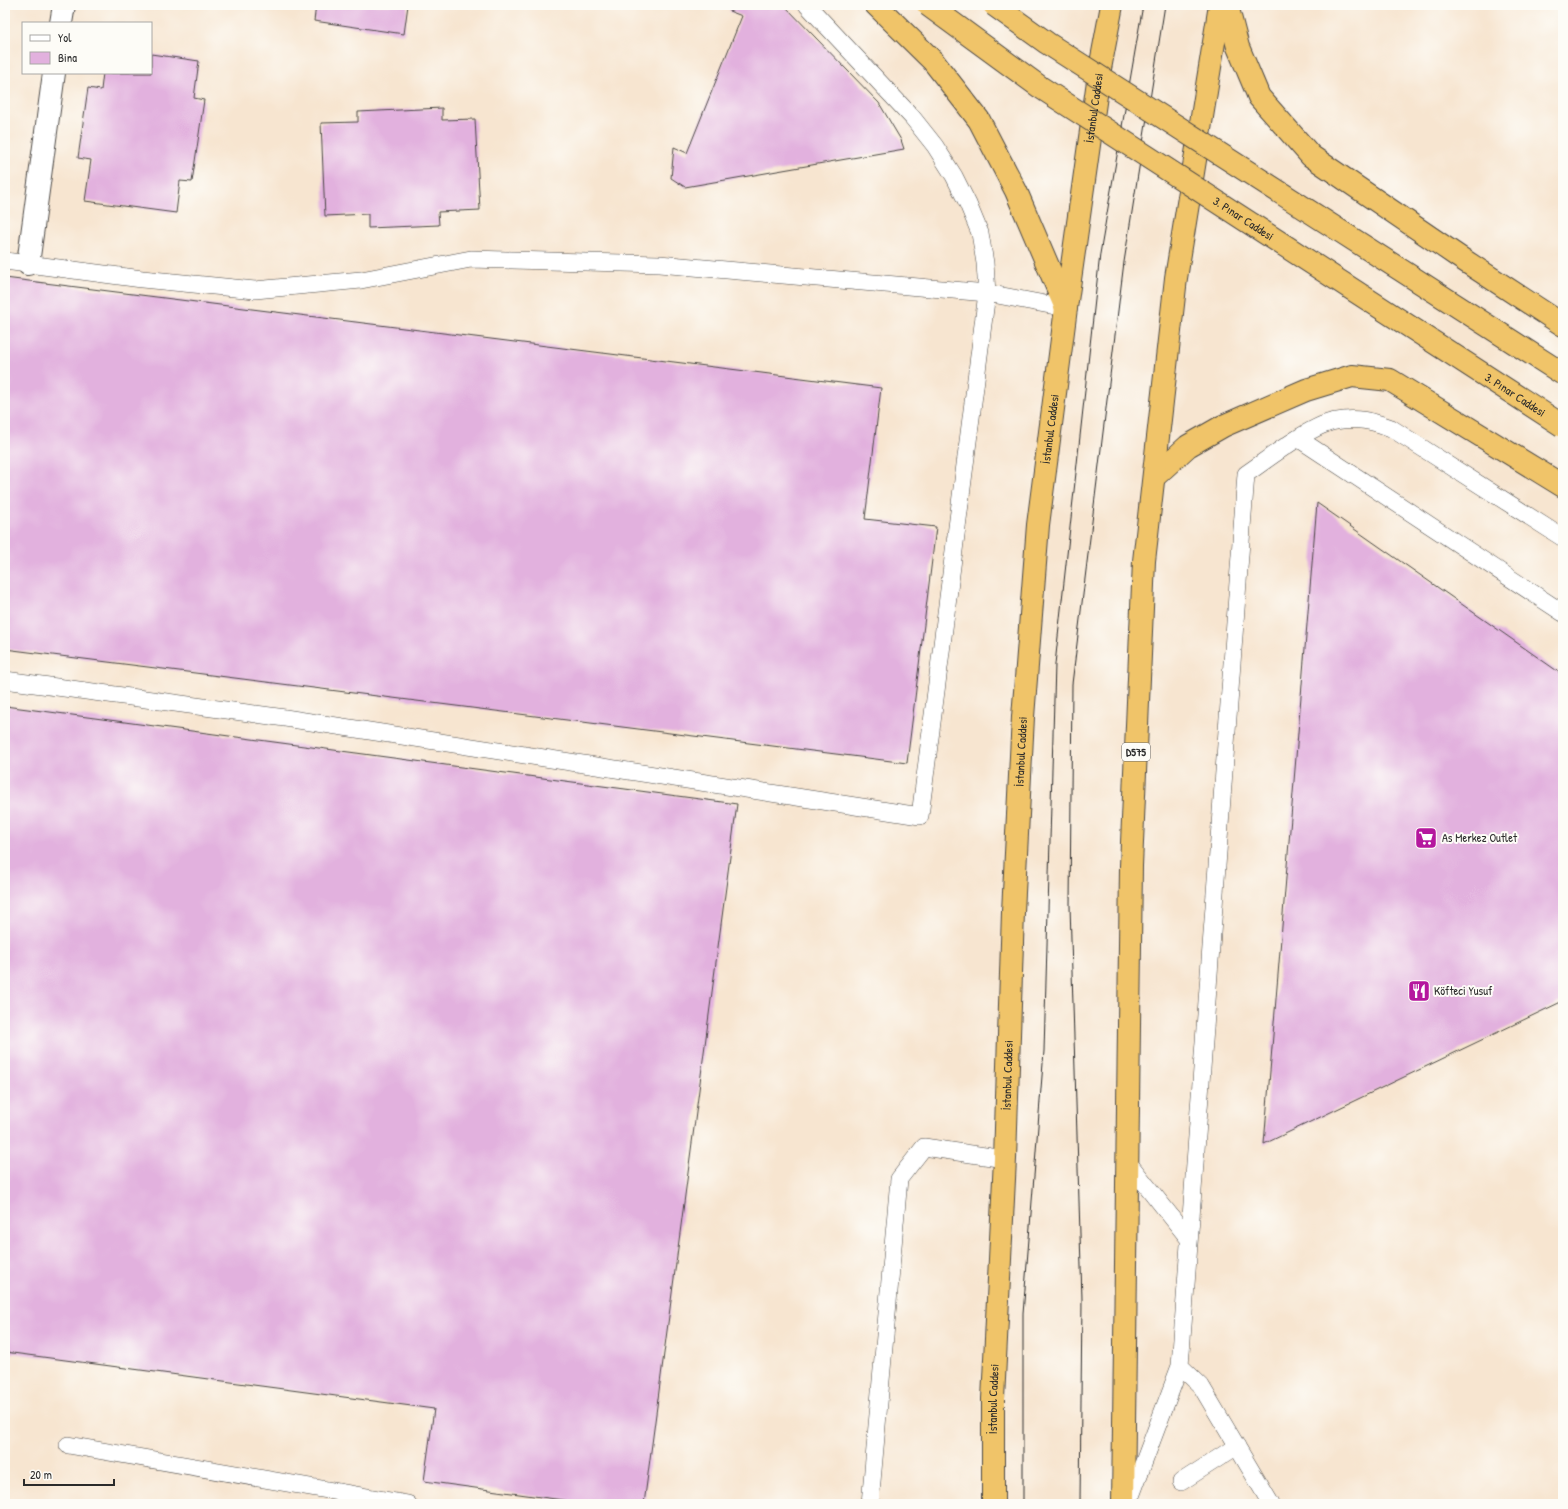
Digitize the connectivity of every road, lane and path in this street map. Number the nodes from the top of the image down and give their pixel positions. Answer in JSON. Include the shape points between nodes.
{"nodes":[{"id":1,"x":64,"y":5,"type":"edge"},
{"id":2,"x":807,"y":5,"type":"edge"},
{"id":3,"x":876,"y":5,"type":"edge"},
{"id":4,"x":928,"y":5,"type":"edge"},
{"id":5,"x":994,"y":5,"type":"edge"},
{"id":6,"x":1112,"y":5,"type":"edge"},
{"id":7,"x":1220,"y":5,"type":"edge"},
{"id":8,"x":1227,"y":5,"type":"edge"},
{"id":9,"x":61,"y":22,"type":"edge"},
{"id":10,"x":54,"y":74,"type":"edge"},
{"id":11,"x":5,"y":261,"type":"edge"},
{"id":12,"x":28,"y":264,"type":"junction"},
{"id":13,"x":987,"y":293,"type":"junction"},
{"id":14,"x":1066,"y":308,"type":"junction"},
{"id":15,"x":1563,"y":325,"type":"edge"},
{"id":16,"x":1563,"y":374,"type":"edge"},
{"id":17,"x":1563,"y":426,"type":"edge"},
{"id":18,"x":1299,"y":439,"type":"junction"},
{"id":19,"x":1154,"y":477,"type":"junction"},
{"id":20,"x":1563,"y":486,"type":"edge"},
{"id":21,"x":1563,"y":538,"type":"edge"},
{"id":22,"x":1563,"y":613,"type":"edge"},
{"id":23,"x":5,"y":680,"type":"edge"},
{"id":24,"x":1006,"y":1159,"type":"junction"},
{"id":25,"x":1127,"y":1160,"type":"junction"},
{"id":26,"x":1189,"y":1240,"type":"junction"},
{"id":27,"x":1180,"y":1366,"type":"junction"},
{"id":28,"x":68,"y":1446,"type":"dead end"},
{"id":29,"x":1237,"y":1446,"type":"junction"},
{"id":30,"x":1181,"y":1482,"type":"dead end"},
{"id":31,"x":408,"y":1504,"type":"edge"},
{"id":32,"x":870,"y":1504,"type":"edge"},
{"id":33,"x":993,"y":1504,"type":"edge"},
{"id":34,"x":1122,"y":1504,"type":"edge"},
{"id":35,"x":1128,"y":1504,"type":"edge"},
{"id":36,"x":1271,"y":1504,"type":"edge"}],
"edges":[{"from":1,"to":9,"type":"street"},
{"from":2,"to":13,"type":"lane","via":[[912,117],[954,176],[980,233]]},
{"from":3,"to":14,"type":"main road","via":[[932,61],[979,120],[1016,191]]},
{"from":4,"to":17,"type":"main road","name":"3. Pınar Caddesi","bridge":true,"via":[[1040,87]]},
{"from":5,"to":16,"type":"main road","bridge":true,"via":[[1047,44]]},
{"from":6,"to":14,"type":"main road","name":"İstanbul Caddesi","via":[[1099,74]]},
{"from":7,"to":19,"type":"main road","number":"D575","via":[[1176,278]]},
{"from":8,"to":15,"type":"main road","via":[[1238,47],[1259,97],[1311,156]]},
{"from":10,"to":12,"type":"street"},
{"from":11,"to":12,"type":"lane"},
{"from":12,"to":13,"type":"lane","via":[[255,290],[361,280],[471,259],[659,264]]},
{"from":13,"to":14,"type":"lane"},
{"from":13,"to":23,"type":"lane","via":[[920,816],[285,718]]},
{"from":14,"to":24,"type":"main road","name":"İstanbul Caddesi","via":[[1038,525],[1023,717],[1013,912]]},
{"from":18,"to":21,"type":"lane","via":[[1316,428],[1335,421],[1361,419],[1376,422],[1391,428]]},
{"from":18,"to":22,"type":"lane"},
{"from":18,"to":26,"type":"lane","via":[[1246,474]]},
{"from":19,"to":20,"type":"main road","via":[[1188,446],[1223,426],[1306,390],[1352,376],[1390,380]]},
{"from":19,"to":25,"type":"main road","number":"D575","via":[[1144,561],[1132,850]]},
{"from":24,"to":32,"type":"lane","via":[[924,1147],[899,1179]]},
{"from":24,"to":33,"type":"main road","name":"İstanbul Caddesi","via":[[993,1399]]},
{"from":25,"to":26,"type":"lane"},
{"from":25,"to":34,"type":"main road","number":"D575"},
{"from":26,"to":27,"type":"lane"},
{"from":27,"to":29,"type":"lane","via":[[1201,1386]]},
{"from":27,"to":35,"type":"lane"},
{"from":28,"to":31,"type":"lane"},
{"from":29,"to":30,"type":"lane"},
{"from":29,"to":36,"type":"lane"}]}
